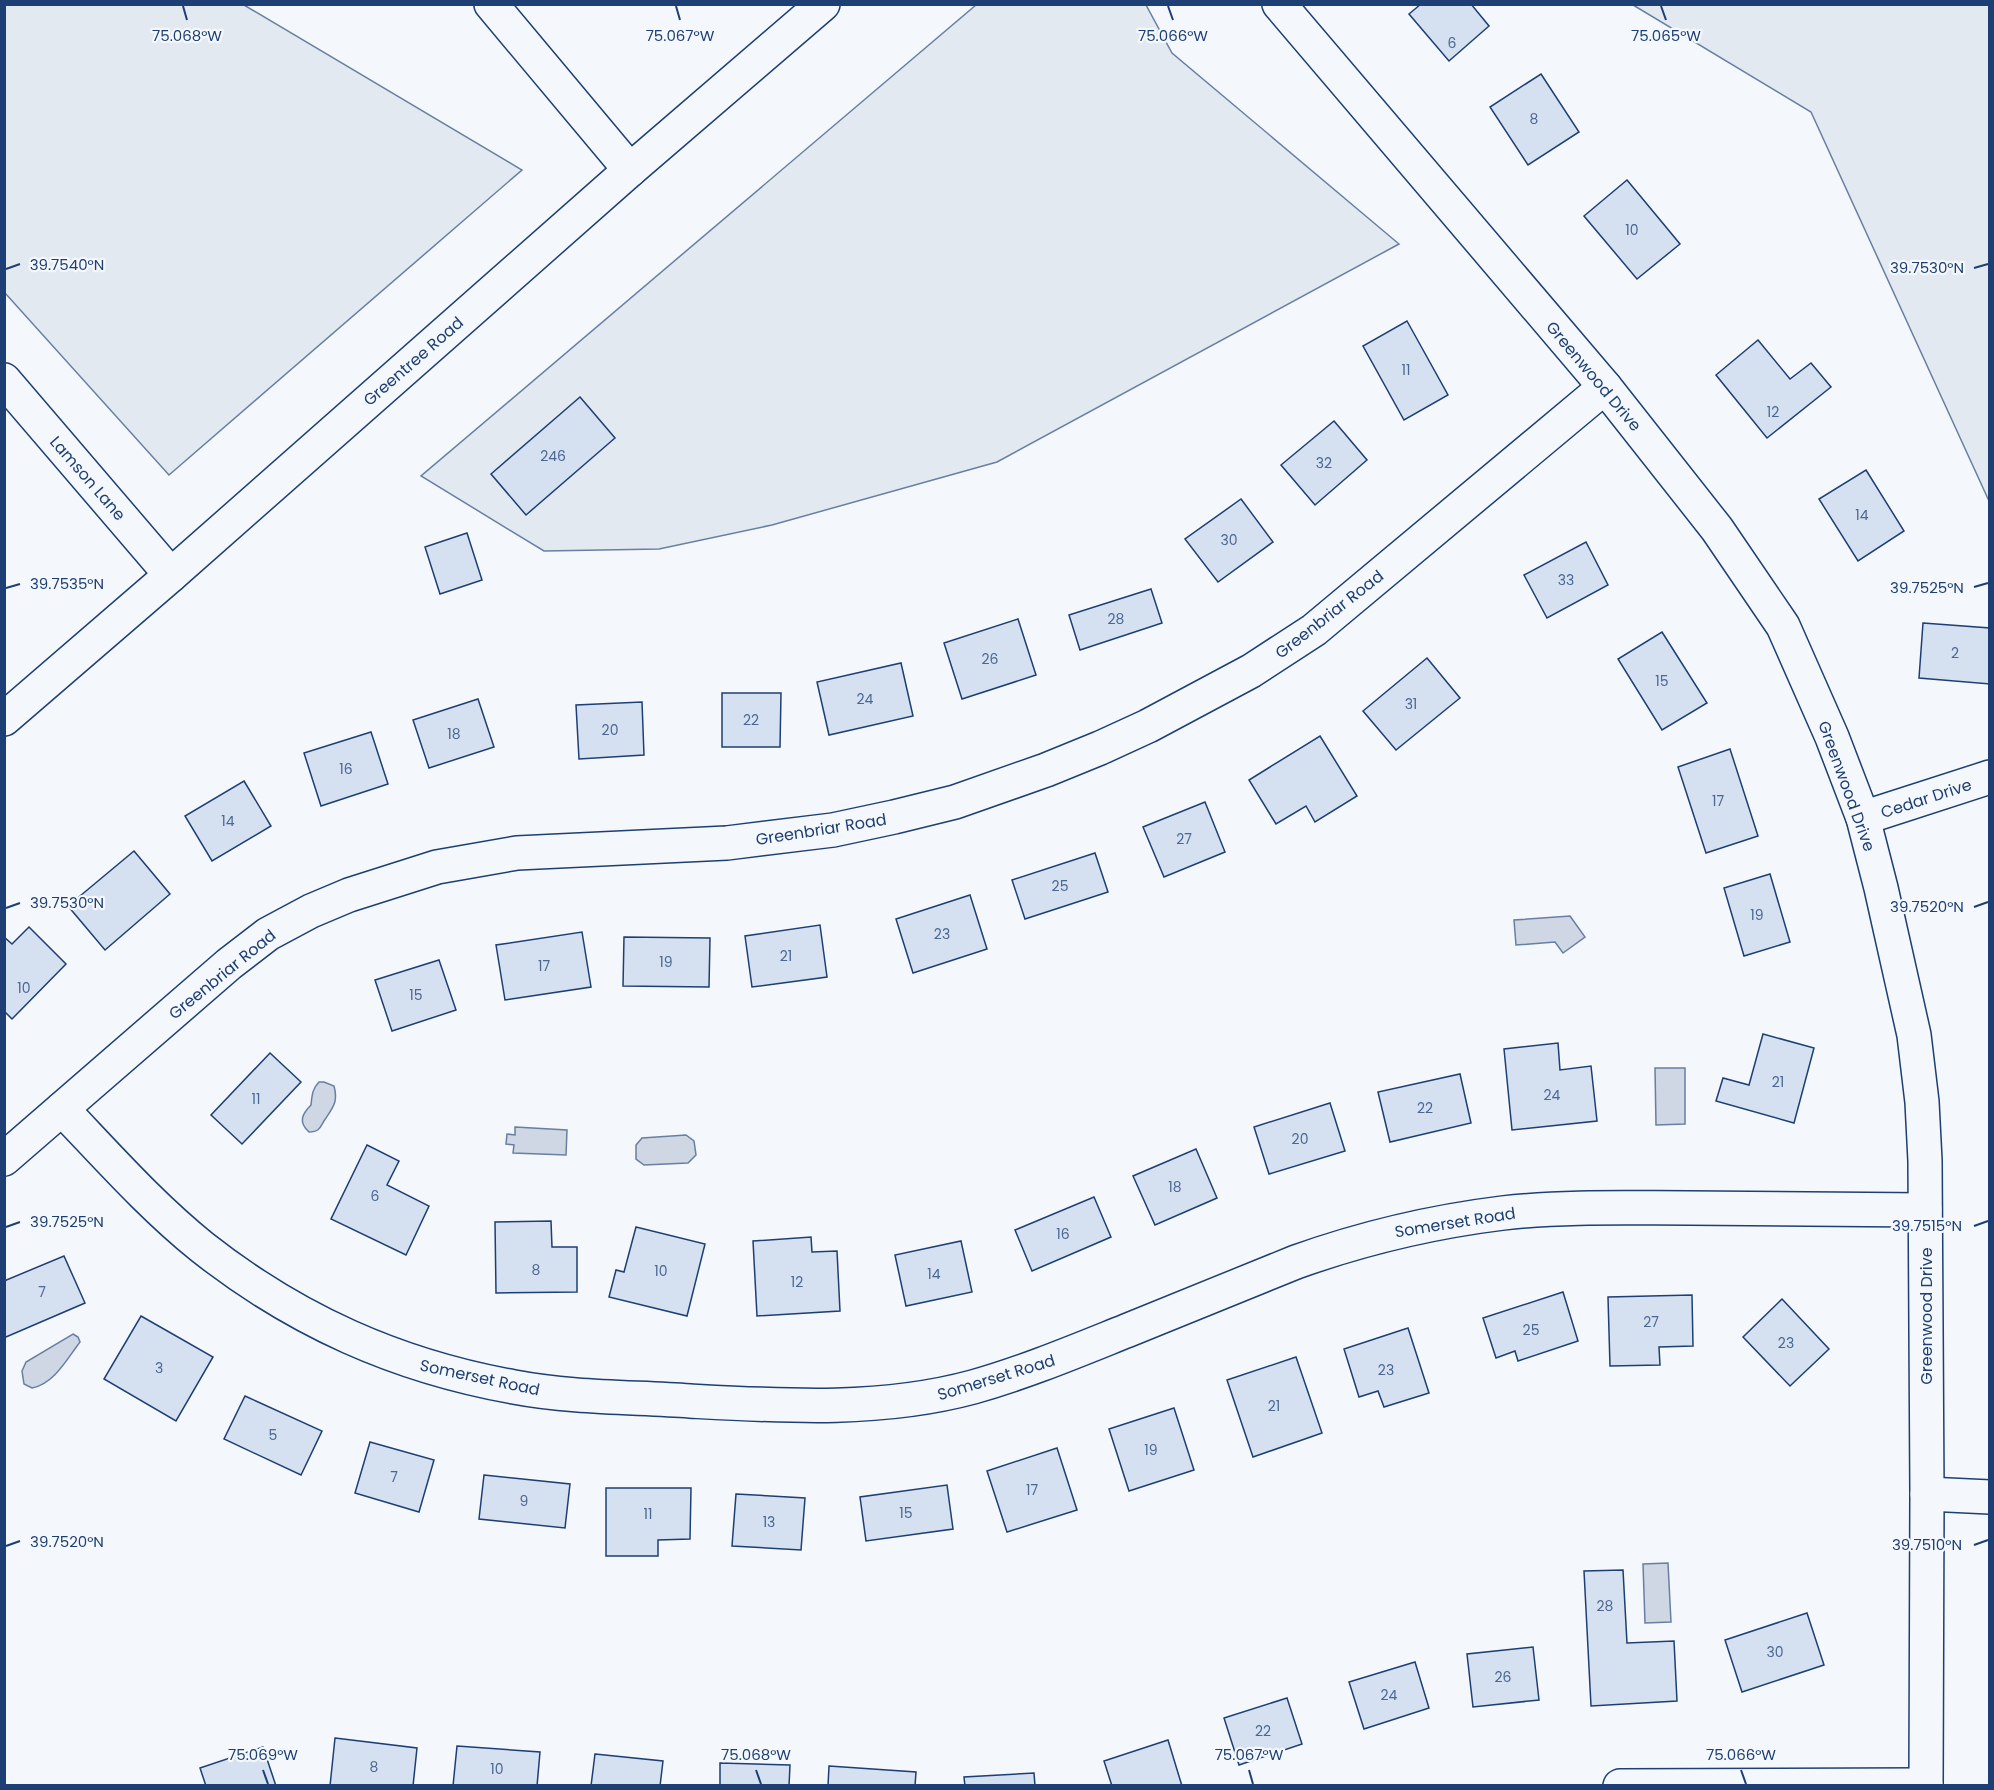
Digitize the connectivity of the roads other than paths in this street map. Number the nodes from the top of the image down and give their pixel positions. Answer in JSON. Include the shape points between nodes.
{"nodes":[{"id":1,"x":491,"y":4,"type":"edge"},
{"id":2,"x":823,"y":4,"type":"edge"},
{"id":3,"x":1279,"y":4,"type":"edge"},
{"id":4,"x":630,"y":170,"type":"junction"},
{"id":5,"x":4,"y":380,"type":"edge"},
{"id":6,"x":1605,"y":387,"type":"junction"},
{"id":7,"x":171,"y":576,"type":"junction"},
{"id":8,"x":4,"y":719,"type":"edge"},
{"id":9,"x":1989,"y":777,"type":"edge"},
{"id":10,"x":1863,"y":818,"type":"junction"},
{"id":11,"x":62,"y":1109,"type":"junction"},
{"id":12,"x":4,"y":1159,"type":"edge"},
{"id":13,"x":1925,"y":1210,"type":"junction"},
{"id":14,"x":1928,"y":1494,"type":"junction"},
{"id":15,"x":1989,"y":1497,"type":"edge"},
{"id":16,"x":1620,"y":1785,"type":"edge"},
{"id":17,"x":1926,"y":1785,"type":"edge"}],
"edges":[{"from":1,"to":4,"type":"street"},
{"from":2,"to":4,"type":"street","name":"Greentree Road"},
{"from":3,"to":6,"type":"street","name":"Greenwood Drive"},
{"from":4,"to":7,"type":"street","name":"Greentree Road"},
{"from":5,"to":7,"type":"street","name":"Lamson Lane"},
{"from":6,"to":10,"type":"street","name":"Greenwood Drive","via":[[1717,529],[1783,626]]},
{"from":6,"to":11,"type":"street","name":"Greenbriar Road","via":[[1314,630],[1251,671],[1138,731],[1046,770],[955,802],[833,830],[727,843],[517,853],[437,867],[349,895],[268,934]]},
{"from":7,"to":8,"type":"street","name":"Greentree Road"},
{"from":9,"to":10,"type":"street","name":"Cedar Drive"},
{"from":10,"to":13,"type":"street","name":"Greenwood Drive","via":[[1914,1035],[1922,1102]]},
{"from":11,"to":12,"type":"street","name":"Greenbriar Road"},
{"from":11,"to":13,"type":"street","name":"Somerset Road","via":[[163,1213],[203,1248],[315,1321],[368,1347],[420,1366],[515,1388],[763,1405],[851,1405],[973,1387],[1043,1365],[1338,1247],[1464,1218],[1595,1207]]},
{"from":13,"to":14,"type":"street","name":"Greenwood Drive"},
{"from":14,"to":15,"type":"street"},
{"from":14,"to":17,"type":"street","name":"Greenwood Drive"},
{"from":16,"to":17,"type":"street"}]}
